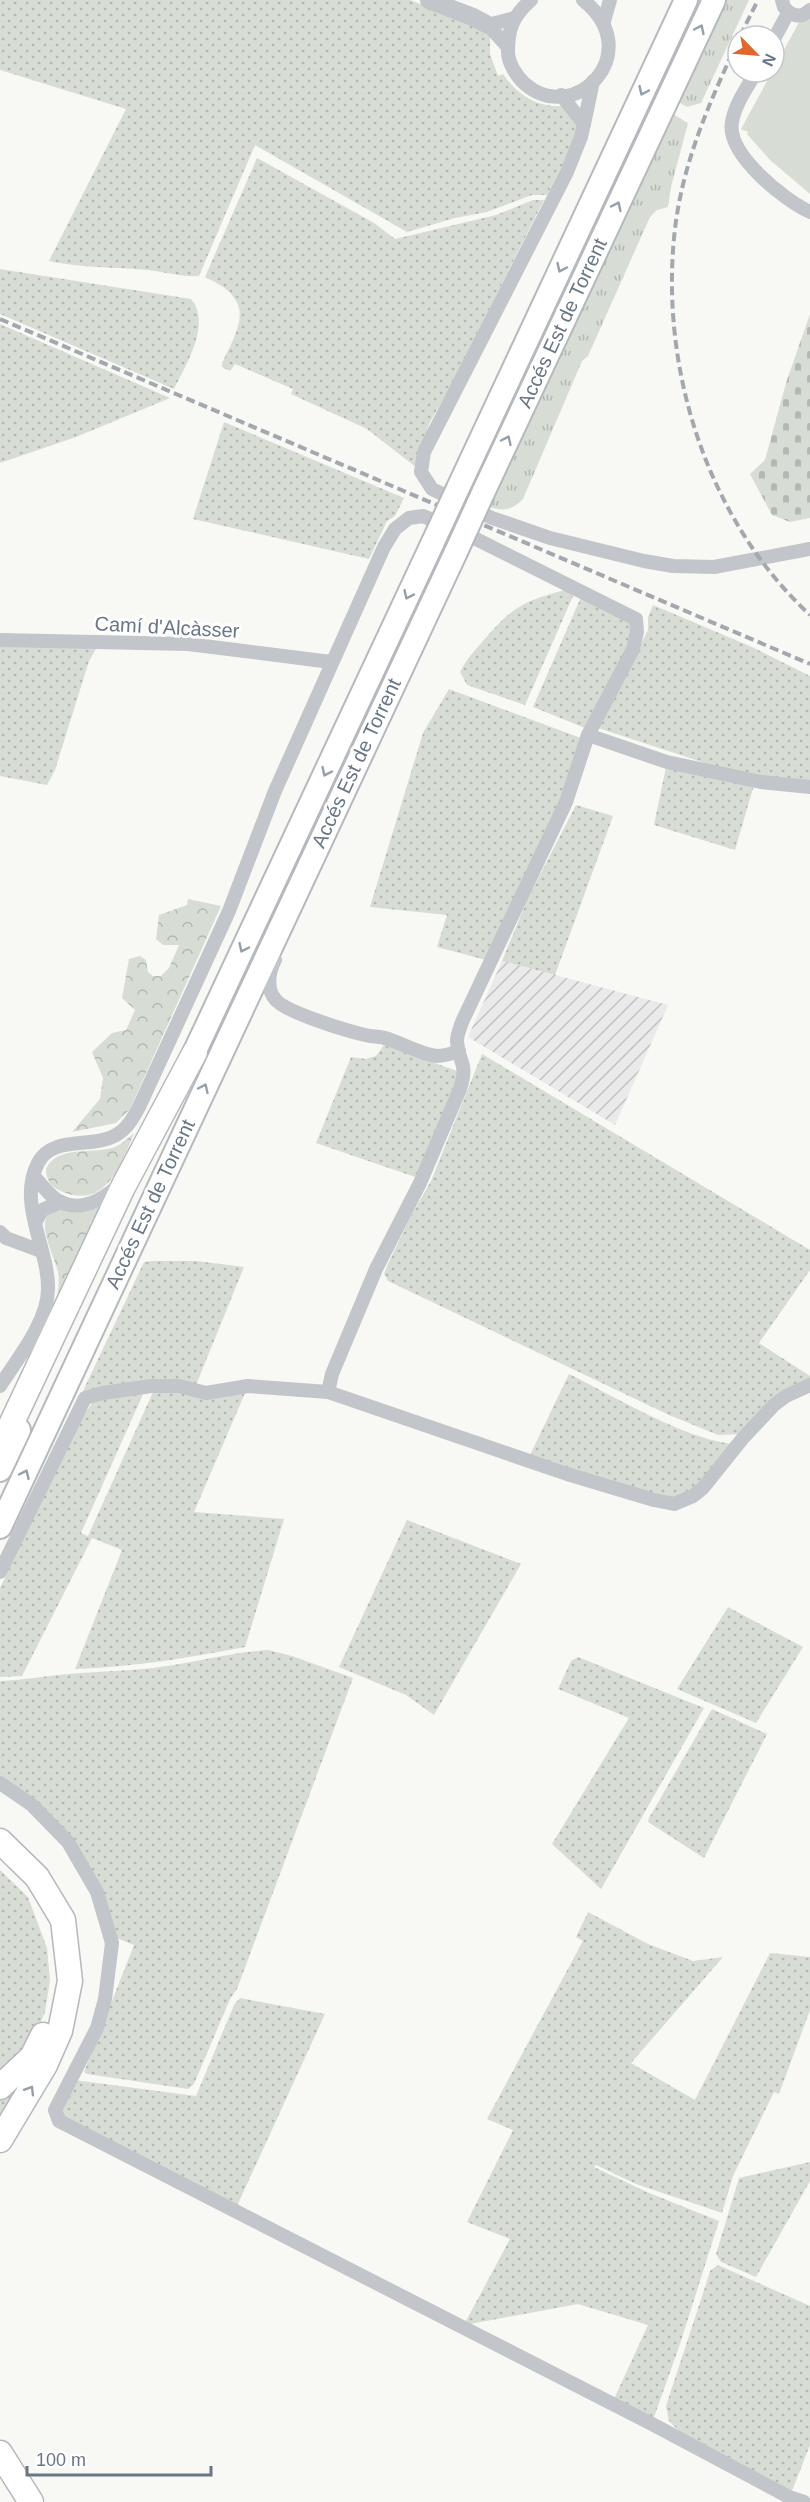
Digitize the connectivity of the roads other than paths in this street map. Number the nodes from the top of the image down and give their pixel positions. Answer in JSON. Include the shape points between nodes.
{"nodes":[{"id":1,"x":429,"y":0,"type":"edge"},
{"id":2,"x":531,"y":0,"type":"edge"},
{"id":3,"x":583,"y":0,"type":"edge"},
{"id":4,"x":610,"y":0,"type":"edge"},
{"id":5,"x":686,"y":0,"type":"edge"},
{"id":6,"x":714,"y":0,"type":"edge"},
{"id":7,"x":785,"y":6,"type":"edge"},
{"id":8,"x":810,"y":10,"type":"edge"},
{"id":9,"x":515,"y":18,"type":"junction"},
{"id":10,"x":604,"y":21,"type":"junction"},
{"id":11,"x":779,"y":24,"type":"edge"},
{"id":12,"x":488,"y":25,"type":"junction"},
{"id":13,"x":508,"y":47,"type":"junction"},
{"id":14,"x":593,"y":81,"type":"junction"},
{"id":15,"x":749,"y":84,"type":"edge"},
{"id":16,"x":561,"y":95,"type":"junction"},
{"id":17,"x":584,"y":124,"type":"junction"},
{"id":18,"x":810,"y":212,"type":"edge"},
{"id":19,"x":810,"y":549,"type":"edge"},
{"id":20,"x":0,"y":640,"type":"edge"},
{"id":21,"x":331,"y":662,"type":"junction"},
{"id":22,"x":588,"y":735,"type":"junction"},
{"id":23,"x":810,"y":787,"type":"edge"},
{"id":24,"x":318,"y":844,"type":"junction"},
{"id":25,"x":459,"y":1051,"type":"junction"},
{"id":26,"x":195,"y":1052,"type":"junction"},
{"id":27,"x":34,"y":1176,"type":"junction"},
{"id":28,"x":128,"y":1177,"type":"junction"},
{"id":29,"x":61,"y":1202,"type":"junction"},
{"id":30,"x":34,"y":1223,"type":"junction"},
{"id":31,"x":0,"y":1232,"type":"edge"},
{"id":32,"x":41,"y":1251,"type":"junction"},
{"id":33,"x":810,"y":1385,"type":"edge"},
{"id":34,"x":0,"y":1386,"type":"edge"},
{"id":35,"x":328,"y":1392,"type":"junction"},
{"id":36,"x":0,"y":1448,"type":"edge"},
{"id":37,"x":0,"y":1470,"type":"edge"},
{"id":38,"x":0,"y":1527,"type":"edge"},
{"id":39,"x":0,"y":1572,"type":"edge"},
{"id":40,"x":0,"y":1783,"type":"edge"},
{"id":41,"x":0,"y":1841,"type":"edge"},
{"id":42,"x":0,"y":1858,"type":"edge"},
{"id":43,"x":0,"y":2087,"type":"edge"},
{"id":44,"x":0,"y":2140,"type":"edge"},
{"id":45,"x":0,"y":2453,"type":"edge"},
{"id":46,"x":0,"y":2474,"type":"edge"},
{"id":47,"x":19,"y":2502,"type":"edge"},
{"id":48,"x":31,"y":2502,"type":"edge"},
{"id":49,"x":804,"y":2502,"type":"edge"}],
"edges":[{"from":1,"to":12,"type":"street"},
{"from":2,"to":9,"type":"street"},
{"from":3,"to":10,"type":"street"},
{"from":4,"to":10,"type":"street"},
{"from":5,"to":26,"type":"main road","name":"Accés Est de Torrent","one_way":true,"bridge":true},
{"from":24,"to":6,"type":"main road","name":"Accés Est de Torrent","one_way":true,"bridge":true},
{"from":7,"to":8,"type":"street","via":[[802,16]]},
{"from":7,"to":11,"type":"street"},
{"from":9,"to":12,"type":"street"},
{"from":9,"to":13,"type":"street","via":[[508,34]]},
{"from":10,"to":14,"type":"street","via":[[609,36],[608,55],[604,68]]},
{"from":12,"to":13,"type":"street"},
{"from":13,"to":16,"type":"street","via":[[508,58],[519,79],[548,96]]},
{"from":14,"to":16,"type":"street","via":[[572,95]]},
{"from":14,"to":17,"type":"street"},
{"from":15,"to":18,"type":"street","via":[[731,124],[733,139],[765,179]]},
{"from":16,"to":17,"type":"street"},
{"from":17,"to":19,"type":"street","via":[[567,172],[424,452],[421,472],[432,489],[492,518],[550,538],[644,561],[714,567]]},
{"from":20,"to":21,"type":"street","name":"Camí d'Alcàsser","via":[[189,644]]},
{"from":21,"to":22,"type":"street","via":[[395,529],[409,518],[423,516],[636,619],[633,649]]},
{"from":21,"to":27,"type":"street","via":[[229,911],[129,1125],[102,1141],[50,1149],[38,1162]]},
{"from":22,"to":23,"type":"street","via":[[667,762],[761,782]]},
{"from":22,"to":25,"type":"street","via":[[566,802],[462,1022],[457,1040]]},
{"from":24,"to":25,"type":"street","via":[[303,895],[273,964],[270,989],[274,998],[280,1005],[333,1025],[384,1037],[434,1056]]},
{"from":38,"to":24,"type":"main road","name":"Accés Est de Torrent","one_way":true},
{"from":25,"to":35,"type":"street","via":[[465,1075],[458,1095],[420,1183],[376,1269]]},
{"from":26,"to":28,"type":"highway"},
{"from":26,"to":37,"type":"main road","name":"Accés Est de Torrent"},
{"from":27,"to":29,"type":"street"},
{"from":27,"to":30,"type":"street"},
{"from":28,"to":29,"type":"street","via":[[92,1202],[79,1206]]},
{"from":28,"to":36,"type":"highway"},
{"from":29,"to":30,"type":"street","via":[[42,1210]]},
{"from":30,"to":32,"type":"street"},
{"from":31,"to":32,"type":"street"},
{"from":32,"to":34,"type":"street","via":[[48,1289],[44,1315]]},
{"from":33,"to":35,"type":"street","via":[[774,1405],[703,1488],[674,1504],[567,1474]]},
{"from":35,"to":39,"type":"street","via":[[248,1386],[206,1393],[179,1386],[151,1386],[85,1398]]},
{"from":40,"to":49,"type":"street","via":[[32,1805],[69,1842],[97,1892],[112,1943],[97,2028],[55,2110],[59,2121]]},
{"from":44,"to":41,"type":"highway","one_way":true,"via":[[45,2065],[60,2031],[70,1981],[63,1920],[38,1877]]},
{"from":42,"to":43,"type":"highway","via":[[29,1885],[49,1921],[59,1982],[48,2025],[32,2057]]},
{"from":45,"to":48,"type":"highway"},
{"from":46,"to":47,"type":"main road"}]}
